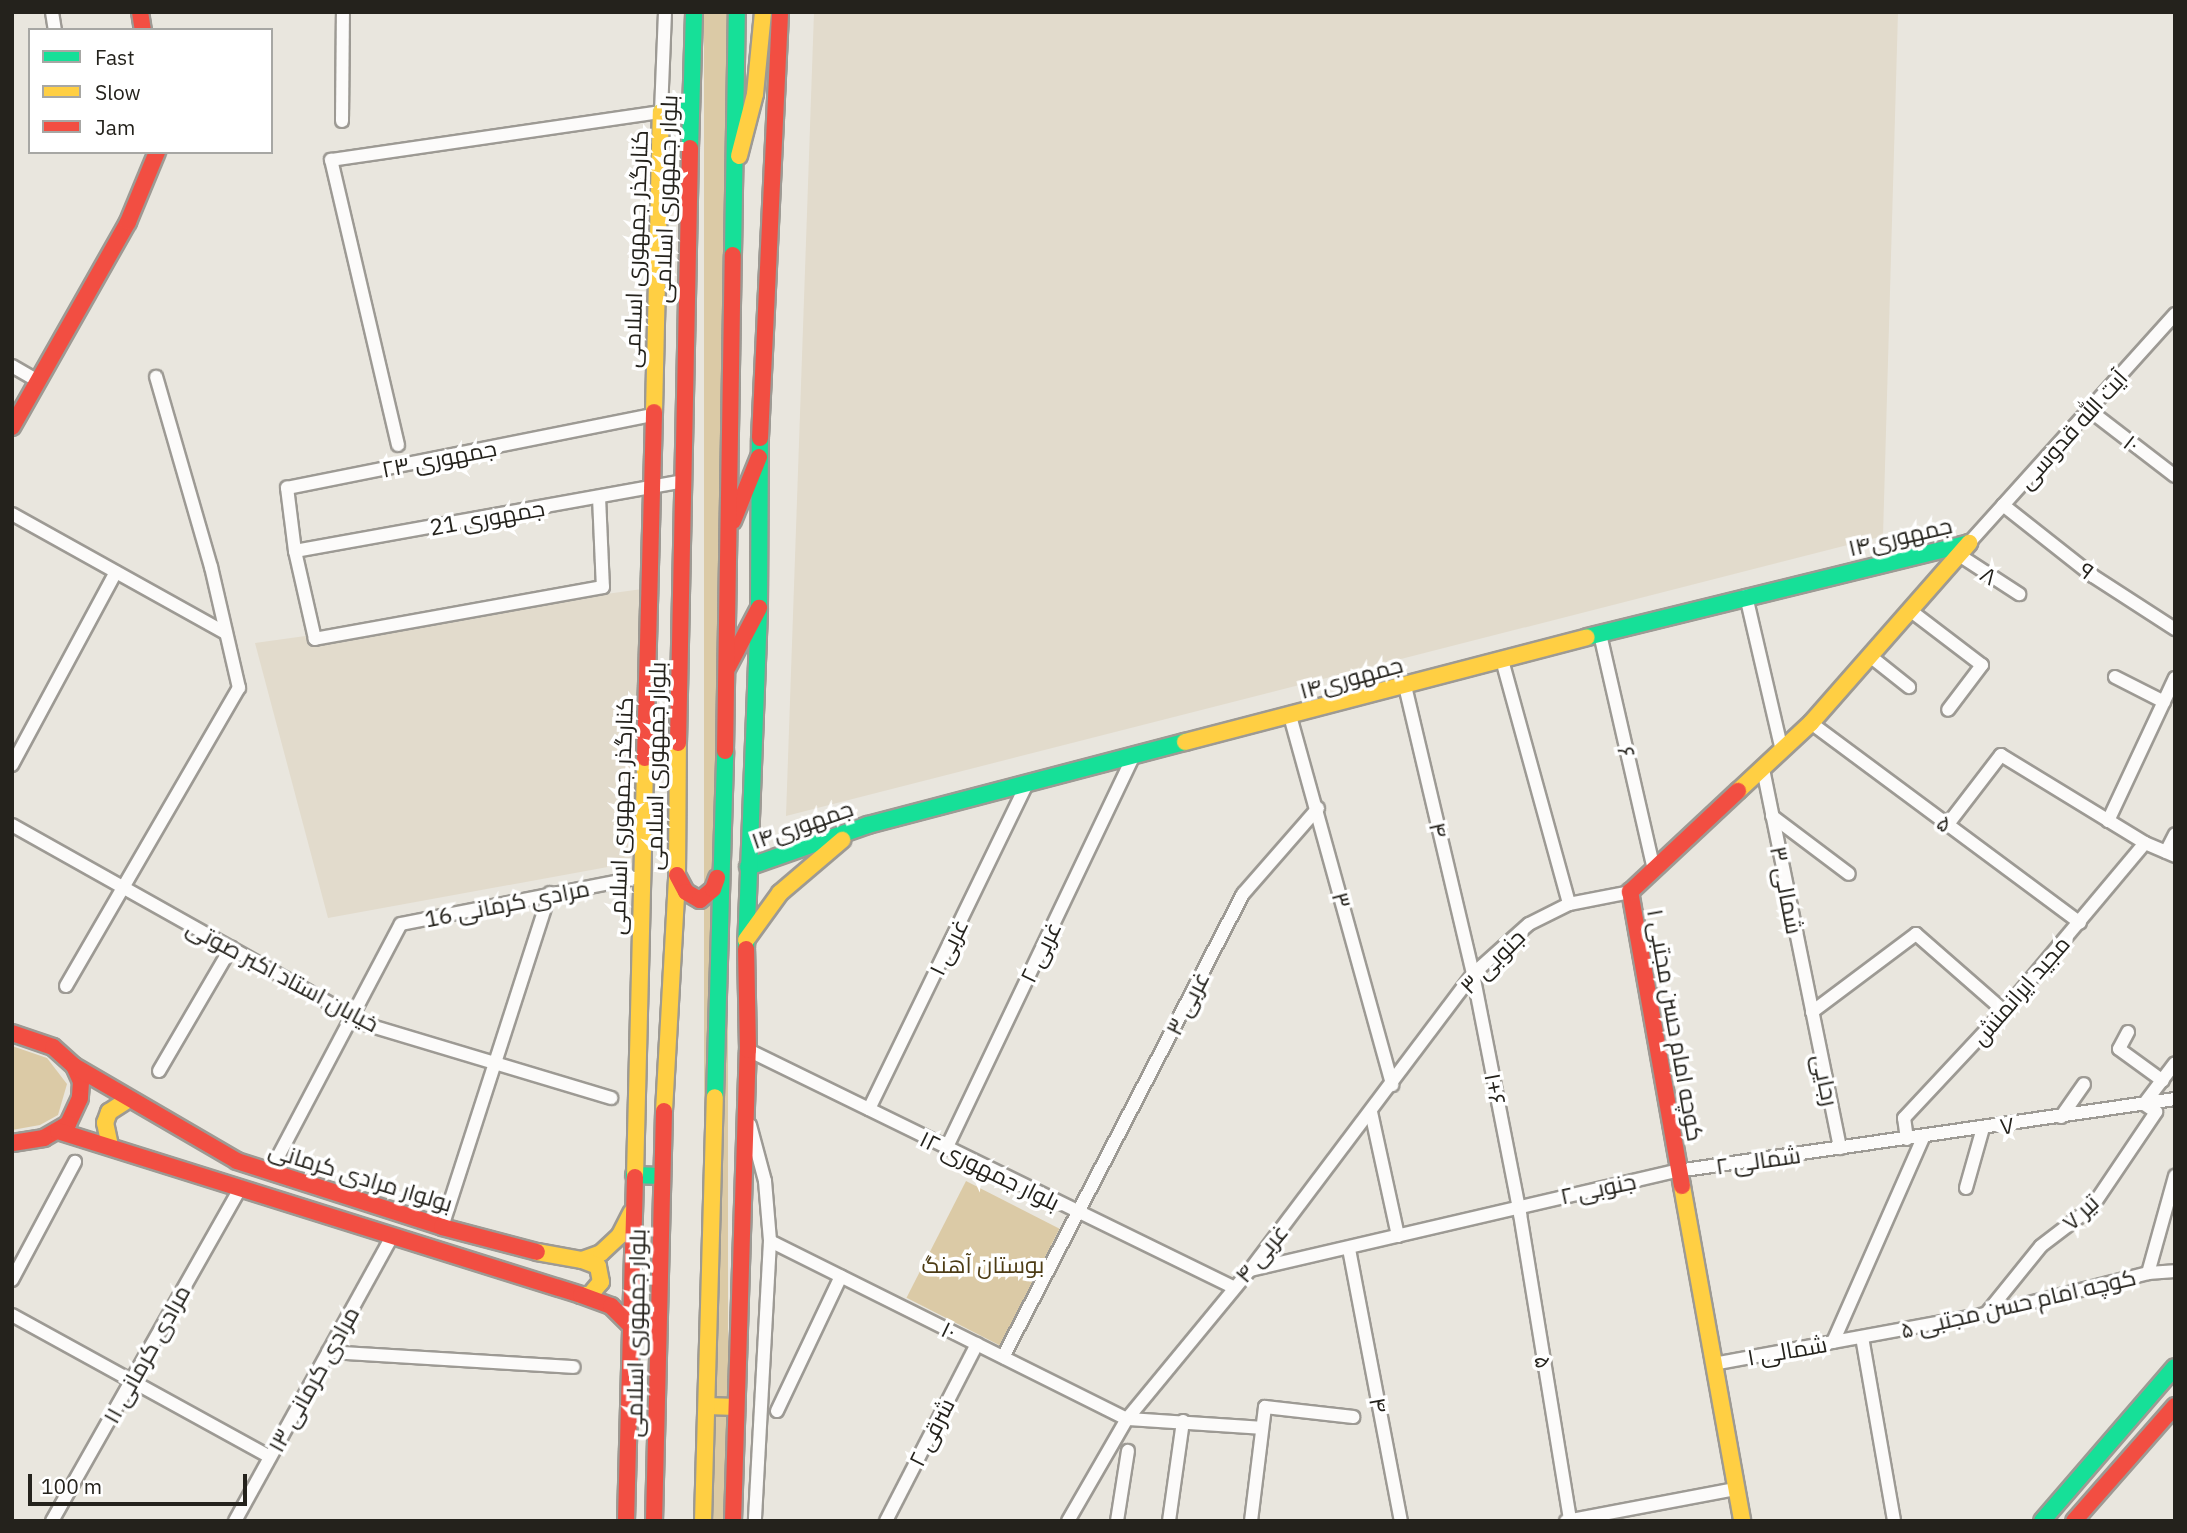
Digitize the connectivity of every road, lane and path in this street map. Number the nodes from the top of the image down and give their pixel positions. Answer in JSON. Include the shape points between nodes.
{"nodes":[{"id":1,"x":343,"y":12,"type":"edge"},
{"id":2,"x":665,"y":12,"type":"edge"},
{"id":3,"x":694,"y":12,"type":"edge"},
{"id":4,"x":737,"y":12,"type":"edge"},
{"id":5,"x":763,"y":12,"type":"edge"},
{"id":6,"x":780,"y":12,"type":"edge"},
{"id":7,"x":691,"y":110,"type":"junction"},
{"id":8,"x":661,"y":112,"type":"junction"},
{"id":9,"x":342,"y":121,"type":"dead end"},
{"id":10,"x":156,"y":154,"type":"edge"},
{"id":11,"x":735,"y":173,"type":"junction"},
{"id":12,"x":2175,"y":314,"type":"edge"},
{"id":13,"x":12,"y":366,"type":"edge"},
{"id":14,"x":156,"y":377,"type":"dead end"},
{"id":15,"x":38,"y":381,"type":"junction"},
{"id":16,"x":2089,"y":410,"type":"junction"},
{"id":17,"x":653,"y":415,"type":"junction"},
{"id":18,"x":12,"y":427,"type":"edge"},
{"id":19,"x":398,"y":445,"type":"dead end"},
{"id":20,"x":759,"y":457,"type":"junction"},
{"id":21,"x":2175,"y":477,"type":"edge"},
{"id":22,"x":680,"y":482,"type":"junction"},
{"id":23,"x":652,"y":488,"type":"junction"},
{"id":24,"x":599,"y":497,"type":"junction"},
{"id":25,"x":2003,"y":505,"type":"junction"},
{"id":26,"x":12,"y":514,"type":"edge"},
{"id":27,"x":729,"y":531,"type":"junction"},
{"id":28,"x":1964,"y":549,"type":"junction"},
{"id":29,"x":295,"y":551,"type":"junction"},
{"id":30,"x":116,"y":572,"type":"junction"},
{"id":31,"x":2019,"y":594,"type":"dead end"},
{"id":32,"x":1746,"y":596,"type":"junction"},
{"id":33,"x":759,"y":608,"type":"junction"},
{"id":34,"x":1911,"y":611,"type":"junction"},
{"id":35,"x":2175,"y":629,"type":"edge"},
{"id":36,"x":226,"y":633,"type":"junction"},
{"id":37,"x":1600,"y":634,"type":"junction"},
{"id":38,"x":1870,"y":656,"type":"junction"},
{"id":39,"x":1502,"y":660,"type":"junction"},
{"id":40,"x":726,"y":671,"type":"junction"},
{"id":41,"x":2115,"y":677,"type":"dead end"},
{"id":42,"x":2175,"y":678,"type":"edge"},
{"id":43,"x":1405,"y":686,"type":"junction"},
{"id":44,"x":1909,"y":687,"type":"dead end"},
{"id":45,"x":2164,"y":702,"type":"junction"},
{"id":46,"x":1948,"y":710,"type":"dead end"},
{"id":47,"x":1290,"y":716,"type":"junction"},
{"id":48,"x":1811,"y":723,"type":"junction"},
{"id":49,"x":1782,"y":751,"type":"junction"},
{"id":50,"x":1134,"y":754,"type":"junction"},
{"id":51,"x":12,"y":765,"type":"edge"},
{"id":52,"x":1763,"y":769,"type":"junction"},
{"id":53,"x":1026,"y":785,"type":"junction"},
{"id":54,"x":1318,"y":808,"type":"junction"},
{"id":55,"x":1772,"y":816,"type":"junction"},
{"id":56,"x":2108,"y":821,"type":"junction"},
{"id":57,"x":1948,"y":824,"type":"junction"},
{"id":58,"x":12,"y":825,"type":"edge"},
{"id":59,"x":868,"y":825,"type":"junction"},
{"id":60,"x":2175,"y":834,"type":"edge"},
{"id":61,"x":2146,"y":843,"type":"junction"},
{"id":62,"x":2170,"y":854,"type":"edge"},
{"id":63,"x":748,"y":867,"type":"junction"},
{"id":64,"x":1654,"y":869,"type":"junction"},
{"id":65,"x":719,"y":874,"type":"junction"},
{"id":66,"x":1849,"y":874,"type":"dead end"},
{"id":67,"x":677,"y":875,"type":"junction"},
{"id":68,"x":641,"y":877,"type":"junction"},
{"id":69,"x":126,"y":889,"type":"junction"},
{"id":70,"x":550,"y":892,"type":"junction"},
{"id":71,"x":1630,"y":892,"type":"junction"},
{"id":72,"x":1569,"y":904,"type":"junction"},
{"id":73,"x":2080,"y":923,"type":"junction"},
{"id":74,"x":746,"y":940,"type":"junction"},
{"id":75,"x":230,"y":948,"type":"junction"},
{"id":76,"x":1473,"y":974,"type":"junction"},
{"id":77,"x":66,"y":986,"type":"dead end"},
{"id":78,"x":2004,"y":1011,"type":"junction"},
{"id":79,"x":1812,"y":1012,"type":"junction"},
{"id":80,"x":352,"y":1017,"type":"junction"},
{"id":81,"x":12,"y":1032,"type":"edge"},
{"id":82,"x":2129,"y":1032,"type":"dead end"},
{"id":83,"x":748,"y":1050,"type":"junction"},
{"id":84,"x":496,"y":1063,"type":"junction"},
{"id":85,"x":2175,"y":1063,"type":"edge"},
{"id":86,"x":74,"y":1066,"type":"junction"},
{"id":87,"x":159,"y":1071,"type":"dead end"},
{"id":88,"x":2163,"y":1081,"type":"junction"},
{"id":89,"x":2084,"y":1084,"type":"dead end"},
{"id":90,"x":1392,"y":1085,"type":"junction"},
{"id":91,"x":611,"y":1098,"type":"dead end"},
{"id":92,"x":129,"y":1099,"type":"junction"},
{"id":93,"x":2175,"y":1099,"type":"edge"},
{"id":94,"x":743,"y":1102,"type":"junction"},
{"id":95,"x":2144,"y":1104,"type":"junction"},
{"id":96,"x":869,"y":1108,"type":"junction"},
{"id":97,"x":1371,"y":1112,"type":"junction"},
{"id":98,"x":2061,"y":1117,"type":"junction"},
{"id":99,"x":1983,"y":1128,"type":"junction"},
{"id":100,"x":58,"y":1131,"type":"junction"},
{"id":101,"x":1924,"y":1136,"type":"junction"},
{"id":102,"x":1907,"y":1139,"type":"junction"},
{"id":103,"x":12,"y":1143,"type":"edge"},
{"id":104,"x":110,"y":1146,"type":"junction"},
{"id":105,"x":1840,"y":1148,"type":"junction"},
{"id":106,"x":946,"y":1149,"type":"junction"},
{"id":107,"x":75,"y":1162,"type":"dead end"},
{"id":108,"x":1677,"y":1171,"type":"junction"},
{"id":109,"x":270,"y":1172,"type":"junction"},
{"id":110,"x":634,"y":1175,"type":"junction"},
{"id":111,"x":660,"y":1176,"type":"junction"},
{"id":112,"x":2175,"y":1176,"type":"edge"},
{"id":113,"x":241,"y":1187,"type":"junction"},
{"id":114,"x":1966,"y":1188,"type":"dead end"},
{"id":115,"x":1518,"y":1204,"type":"junction"},
{"id":116,"x":633,"y":1210,"type":"junction"},
{"id":117,"x":1079,"y":1214,"type":"junction"},
{"id":118,"x":442,"y":1227,"type":"junction"},
{"id":119,"x":1398,"y":1236,"type":"junction"},
{"id":120,"x":391,"y":1238,"type":"junction"},
{"id":121,"x":770,"y":1241,"type":"junction"},
{"id":122,"x":1349,"y":1248,"type":"junction"},
{"id":123,"x":582,"y":1260,"type":"junction"},
{"id":124,"x":1250,"y":1270,"type":"junction"},
{"id":125,"x":2175,"y":1271,"type":"edge"},
{"id":126,"x":2148,"y":1273,"type":"junction"},
{"id":127,"x":841,"y":1276,"type":"junction"},
{"id":128,"x":12,"y":1280,"type":"edge"},
{"id":129,"x":1233,"y":1287,"type":"junction"},
{"id":130,"x":581,"y":1295,"type":"junction"},
{"id":131,"x":1985,"y":1314,"type":"junction"},
{"id":132,"x":12,"y":1315,"type":"edge"},
{"id":133,"x":630,"y":1325,"type":"junction"},
{"id":134,"x":1862,"y":1337,"type":"junction"},
{"id":135,"x":1833,"y":1342,"type":"junction"},
{"id":136,"x":977,"y":1344,"type":"junction"},
{"id":137,"x":328,"y":1352,"type":"junction"},
{"id":138,"x":1003,"y":1357,"type":"junction"},
{"id":139,"x":1713,"y":1364,"type":"junction"},
{"id":140,"x":574,"y":1367,"type":"dead end"},
{"id":141,"x":2175,"y":1367,"type":"edge"},
{"id":142,"x":130,"y":1382,"type":"junction"},
{"id":143,"x":707,"y":1406,"type":"junction"},
{"id":144,"x":2175,"y":1406,"type":"edge"},
{"id":145,"x":736,"y":1407,"type":"junction"},
{"id":146,"x":777,"y":1410,"type":"dead end"},
{"id":147,"x":1353,"y":1417,"type":"dead end"},
{"id":148,"x":1127,"y":1419,"type":"junction"},
{"id":149,"x":1183,"y":1421,"type":"junction"},
{"id":150,"x":1262,"y":1428,"type":"junction"},
{"id":151,"x":1128,"y":1451,"type":"dead end"},
{"id":152,"x":270,"y":1457,"type":"junction"},
{"id":153,"x":1736,"y":1489,"type":"junction"},
{"id":154,"x":1619,"y":1516,"type":"edge"},
{"id":155,"x":1568,"y":1520,"type":"edge"},
{"id":156,"x":52,"y":1521,"type":"edge"},
{"id":157,"x":235,"y":1521,"type":"edge"},
{"id":158,"x":626,"y":1521,"type":"edge"},
{"id":159,"x":654,"y":1521,"type":"edge"},
{"id":160,"x":703,"y":1521,"type":"edge"},
{"id":161,"x":733,"y":1521,"type":"edge"},
{"id":162,"x":755,"y":1521,"type":"edge"},
{"id":163,"x":886,"y":1521,"type":"edge"},
{"id":164,"x":1068,"y":1521,"type":"edge"},
{"id":165,"x":1117,"y":1521,"type":"edge"},
{"id":166,"x":1169,"y":1521,"type":"edge"},
{"id":167,"x":1251,"y":1521,"type":"edge"},
{"id":168,"x":1401,"y":1521,"type":"edge"},
{"id":169,"x":1742,"y":1521,"type":"edge"},
{"id":170,"x":1894,"y":1521,"type":"edge"},
{"id":171,"x":2042,"y":1521,"type":"edge"},
{"id":172,"x":2074,"y":1521,"type":"edge"}],
"edges":[{"from":1,"to":9,"type":"street"},
{"from":2,"to":8,"type":"street"},
{"from":3,"to":7,"type":"street","name":"بلوار جمهوری اسلامی"},
{"from":4,"to":11,"type":"street"},
{"from":5,"to":11,"type":"street","via":[[755,93]]},
{"from":6,"to":20,"type":"street"},
{"from":7,"to":8,"type":"street"},
{"from":7,"to":22,"type":"street","name":"بلوار جمهوری اسلامی"},
{"from":8,"to":17,"type":"street","name":"کنارگذر جمهوری اسلامی"},
{"from":8,"to":19,"type":"street","via":[[331,160]]},
{"from":10,"to":15,"type":"street","via":[[145,190]]},
{"from":11,"to":27,"type":"street"},
{"from":12,"to":16,"type":"street","name":"آیت الله قدوسی"},
{"from":13,"to":15,"type":"street"},
{"from":14,"to":36,"type":"street"},
{"from":15,"to":18,"type":"street"},
{"from":16,"to":21,"type":"street","name":"۱۰"},
{"from":16,"to":25,"type":"street","name":"آیت الله قدوسی"},
{"from":17,"to":23,"type":"street","name":"کنارگذر جمهوری اسلامی"},
{"from":17,"to":29,"type":"street","name":"۲۳ جمهوری","via":[[287,488]]},
{"from":20,"to":27,"type":"street"},
{"from":20,"to":33,"type":"street"},
{"from":22,"to":23,"type":"street","name":"جمهوری 21"},
{"from":22,"to":67,"type":"street","name":"بلوار جمهوری اسلامی"},
{"from":23,"to":24,"type":"street","name":"جمهوری 21"},
{"from":23,"to":68,"type":"street","name":"کنارگذر جمهوری اسلامی"},
{"from":24,"to":29,"type":"street","name":"جمهوری 21"},
{"from":24,"to":29,"type":"street","via":[[603,587],[315,639]]},
{"from":25,"to":28,"type":"street","name":"آیت الله قدوسی"},
{"from":25,"to":35,"type":"street","name":"۹","via":[[2093,576]]},
{"from":26,"to":30,"type":"street"},
{"from":27,"to":40,"type":"street"},
{"from":28,"to":31,"type":"street","name":"۸"},
{"from":28,"to":32,"type":"street","name":"جمهوری۱۴"},
{"from":28,"to":34,"type":"street","name":"کوچه امام حسن مجتبی ۱"},
{"from":30,"to":36,"type":"street"},
{"from":30,"to":51,"type":"street"},
{"from":32,"to":37,"type":"street","name":"جمهوری۱۴"},
{"from":32,"to":49,"type":"street"},
{"from":33,"to":40,"type":"street"},
{"from":33,"to":63,"type":"street"},
{"from":34,"to":38,"type":"street","name":"کوچه امام حسن مجتبی ۱"},
{"from":34,"to":46,"type":"street","via":[[1982,665]]},
{"from":36,"to":69,"type":"street","via":[[239,688]]},
{"from":37,"to":39,"type":"street","name":"جمهوری۱۴"},
{"from":37,"to":64,"type":"street","name":"۶"},
{"from":38,"to":44,"type":"street"},
{"from":38,"to":48,"type":"street","name":"کوچه امام حسن مجتبی ۱"},
{"from":39,"to":43,"type":"street","name":"جمهوری۱۴"},
{"from":39,"to":72,"type":"street"},
{"from":40,"to":65,"type":"street"},
{"from":41,"to":45,"type":"street"},
{"from":42,"to":45,"type":"street"},
{"from":43,"to":47,"type":"street","name":"جمهوری۱۴"},
{"from":43,"to":76,"type":"street","name":"۴"},
{"from":45,"to":56,"type":"street"},
{"from":47,"to":50,"type":"street","name":"جمهوری۱۴"},
{"from":47,"to":54,"type":"street","name":"۳"},
{"from":48,"to":49,"type":"street","name":"کوچه امام حسن مجتبی ۱"},
{"from":48,"to":57,"type":"street","name":"۵"},
{"from":49,"to":52,"type":"street","name":"کوچه امام حسن مجتبی ۱"},
{"from":50,"to":53,"type":"street","name":"جمهوری۱۴"},
{"from":50,"to":106,"type":"street","name":"۲ غربی"},
{"from":52,"to":55,"type":"street","name":"۳ شمالی"},
{"from":52,"to":64,"type":"street","name":"کوچه امام حسن مجتبی ۱"},
{"from":53,"to":59,"type":"street","name":"جمهوری۱۴"},
{"from":53,"to":96,"type":"street","name":"۱ غربی"},
{"from":54,"to":90,"type":"street","name":"۳"},
{"from":54,"to":117,"type":"street","name":"۳ غربی","via":[[1243,894]]},
{"from":55,"to":66,"type":"street"},
{"from":55,"to":79,"type":"street","name":"۳ شمالی"},
{"from":56,"to":57,"type":"street","via":[[2001,755]]},
{"from":56,"to":61,"type":"street"},
{"from":57,"to":73,"type":"street","name":"۵"},
{"from":58,"to":69,"type":"street","name":"خیابان استاد اکبر صوتی"},
{"from":59,"to":63,"type":"street","name":"جمهوری۱۴"},
{"from":59,"to":74,"type":"street","via":[[836,843],[799,875],[763,912]]},
{"from":60,"to":62,"type":"street"},
{"from":61,"to":62,"type":"street"},
{"from":61,"to":73,"type":"street","name":"مجید ایرانمنش"},
{"from":63,"to":74,"type":"street"},
{"from":64,"to":71,"type":"street","name":"کوچه امام حسن مجتبی ۱"},
{"from":65,"to":67,"type":"street","via":[[713,889],[700,900],[686,892]]},
{"from":65,"to":143,"type":"street"},
{"from":67,"to":111,"type":"street","name":"بلوار جمهوری اسلامی"},
{"from":68,"to":70,"type":"street","name":"مرادی کرمانی 16"},
{"from":68,"to":110,"type":"street","name":"کنارگذر جمهوری اسلامی"},
{"from":69,"to":75,"type":"street","name":"خیابان استاد اکبر صوتی"},
{"from":69,"to":77,"type":"street"},
{"from":70,"to":80,"type":"street","name":"مرادی کرمانی 16","via":[[401,924]]},
{"from":70,"to":84,"type":"street"},
{"from":71,"to":72,"type":"street","name":"۳ جنوبی"},
{"from":71,"to":108,"type":"street","name":"کوچه امام حسن مجتبی ۱"},
{"from":72,"to":76,"type":"street","name":"۳ جنوبی","via":[[1529,924]]},
{"from":73,"to":78,"type":"street","name":"مجید ایرانمنش"},
{"from":74,"to":83,"type":"street"},
{"from":75,"to":80,"type":"street","name":"خیابان استاد اکبر صوتی"},
{"from":75,"to":87,"type":"street"},
{"from":76,"to":90,"type":"street","name":"۳ جنوبی"},
{"from":76,"to":115,"type":"street","name":"۱+۶"},
{"from":78,"to":79,"type":"street","via":[[1916,934]]},
{"from":78,"to":102,"type":"street","name":"مجید ایرانمنش","via":[[1904,1118]]},
{"from":79,"to":105,"type":"street","name":"رجایی"},
{"from":80,"to":84,"type":"street","name":"خیابان استاد اکبر صوتی"},
{"from":80,"to":109,"type":"street","name":"مرادی کرمانی 16"},
{"from":81,"to":86,"type":"street","name":"بولوار مرادی کرمانی","via":[[53,1047]]},
{"from":82,"to":88,"type":"street","via":[[2119,1049]]},
{"from":83,"to":94,"type":"street"},
{"from":83,"to":96,"type":"street","name":"بلوار جمهوری ۱۲"},
{"from":84,"to":91,"type":"street","name":"خیابان استاد اکبر صوتی"},
{"from":84,"to":118,"type":"street"},
{"from":85,"to":88,"type":"street"},
{"from":86,"to":92,"type":"street","name":"بولوار مرادی کرمانی"},
{"from":86,"to":100,"type":"street","via":[[80,1098],[68,1124]]},
{"from":88,"to":95,"type":"street"},
{"from":89,"to":98,"type":"street"},
{"from":90,"to":97,"type":"street","name":"۴ غربی"},
{"from":92,"to":104,"type":"street","via":[[109,1112],[104,1123]]},
{"from":92,"to":109,"type":"street","name":"بولوار مرادی کرمانی","via":[[237,1161]]},
{"from":93,"to":95,"type":"street","name":"۷"},
{"from":94,"to":121,"type":"street","via":[[765,1181]]},
{"from":94,"to":145,"type":"street"},
{"from":95,"to":98,"type":"street","name":"۷"},
{"from":95,"to":131,"type":"street","name":"۷ تیر","via":[[2156,1112],[2092,1207],[2041,1246]]},
{"from":96,"to":106,"type":"street","name":"بلوار جمهوری ۱۲"},
{"from":97,"to":119,"type":"street"},
{"from":97,"to":124,"type":"street","name":"۴ غربی"},
{"from":98,"to":99,"type":"street","name":"۷"},
{"from":99,"to":101,"type":"street","name":"۷"},
{"from":99,"to":114,"type":"street"},
{"from":100,"to":103,"type":"street"},
{"from":100,"to":104,"type":"street","name":"بولوار مرادی کرمانی"},
{"from":101,"to":102,"type":"street","name":"۷"},
{"from":101,"to":135,"type":"street"},
{"from":102,"to":105,"type":"street","name":"۷"},
{"from":104,"to":113,"type":"street","name":"بولوار مرادی کرمانی"},
{"from":105,"to":108,"type":"street","name":"۲ شمالی"},
{"from":106,"to":117,"type":"street","name":"بلوار جمهوری ۱۲"},
{"from":107,"to":128,"type":"street"},
{"from":108,"to":115,"type":"street","name":"۲ جنوبی"},
{"from":108,"to":139,"type":"street","name":"کوچه امام حسن مجتبی ۱"},
{"from":109,"to":118,"type":"street","name":"بولوار مرادی کرمانی"},
{"from":110,"to":111,"type":"street"},
{"from":110,"to":116,"type":"street","name":"کنارگذر جمهوری اسلامی"},
{"from":111,"to":159,"type":"street","name":"بلوار جمهوری اسلامی"},
{"from":112,"to":126,"type":"street"},
{"from":113,"to":120,"type":"street","name":"بولوار مرادی کرمانی"},
{"from":113,"to":142,"type":"street","name":"مرادی کرمانی ۱۱"},
{"from":115,"to":119,"type":"street","name":"۲ جنوبی"},
{"from":115,"to":155,"type":"street","name":"۵"},
{"from":116,"to":123,"type":"street","via":[[620,1235],[601,1253]]},
{"from":116,"to":133,"type":"street","name":"کنارگذر جمهوری اسلامی"},
{"from":117,"to":129,"type":"street","name":"بلوار جمهوری ۱۲"},
{"from":117,"to":138,"type":"street","name":"۳ غربی"},
{"from":118,"to":123,"type":"street","name":"بولوار مرادی کرمانی"},
{"from":119,"to":122,"type":"street","name":"۲ جنوبی"},
{"from":120,"to":130,"type":"street","name":"بولوار مرادی کرمانی"},
{"from":120,"to":137,"type":"street","name":"مرادی کرمانی ۱۳"},
{"from":121,"to":127,"type":"street","name":"۱۰"},
{"from":121,"to":162,"type":"street"},
{"from":122,"to":124,"type":"street","name":"۲ جنوبی"},
{"from":122,"to":168,"type":"street","name":"۴"},
{"from":123,"to":130,"type":"street","via":[[598,1266],[601,1282],[590,1294]]},
{"from":124,"to":129,"type":"street","name":"۴ غربی"},
{"from":125,"to":126,"type":"street","name":"کوچه امام حسن مجتبی ۵"},
{"from":126,"to":131,"type":"street","name":"کوچه امام حسن مجتبی ۵"},
{"from":127,"to":136,"type":"street","name":"۱۰"},
{"from":127,"to":146,"type":"street"},
{"from":129,"to":148,"type":"street","name":"۴ غربی"},
{"from":130,"to":133,"type":"street","name":"بولوار مرادی کرمانی","via":[[611,1306]]},
{"from":131,"to":134,"type":"street","name":"کوچه امام حسن مجتبی ۵"},
{"from":132,"to":142,"type":"street"},
{"from":133,"to":158,"type":"street","name":"کنارگذر جمهوری اسلامی"},
{"from":134,"to":135,"type":"street","name":"۱ شمالی"},
{"from":134,"to":170,"type":"street"},
{"from":135,"to":139,"type":"street","name":"۱ شمالی"},
{"from":136,"to":138,"type":"street","name":"۱۰"},
{"from":136,"to":163,"type":"street","name":"۲ شرقی"},
{"from":137,"to":140,"type":"street"},
{"from":137,"to":152,"type":"street","name":"مرادی کرمانی ۱۳"},
{"from":138,"to":148,"type":"street","name":"۱۰"},
{"from":139,"to":153,"type":"street","name":"کوچه امام حسن مجتبی ۱"},
{"from":141,"to":171,"type":"street"},
{"from":142,"to":152,"type":"street"},
{"from":142,"to":156,"type":"street","name":"مرادی کرمانی ۱۱"},
{"from":143,"to":145,"type":"street"},
{"from":143,"to":160,"type":"street"},
{"from":144,"to":172,"type":"street"},
{"from":145,"to":161,"type":"street"},
{"from":147,"to":150,"type":"street","via":[[1265,1407]]},
{"from":148,"to":149,"type":"street"},
{"from":148,"to":164,"type":"street","name":"۴ غربی"},
{"from":149,"to":150,"type":"street"},
{"from":149,"to":166,"type":"street"},
{"from":150,"to":167,"type":"street"},
{"from":151,"to":165,"type":"street"},
{"from":152,"to":157,"type":"street","name":"مرادی کرمانی ۱۳"},
{"from":153,"to":154,"type":"street"},
{"from":153,"to":169,"type":"street","name":"کوچه امام حسن مجتبی ۱"},
{"from":154,"to":155,"type":"street"}]}
